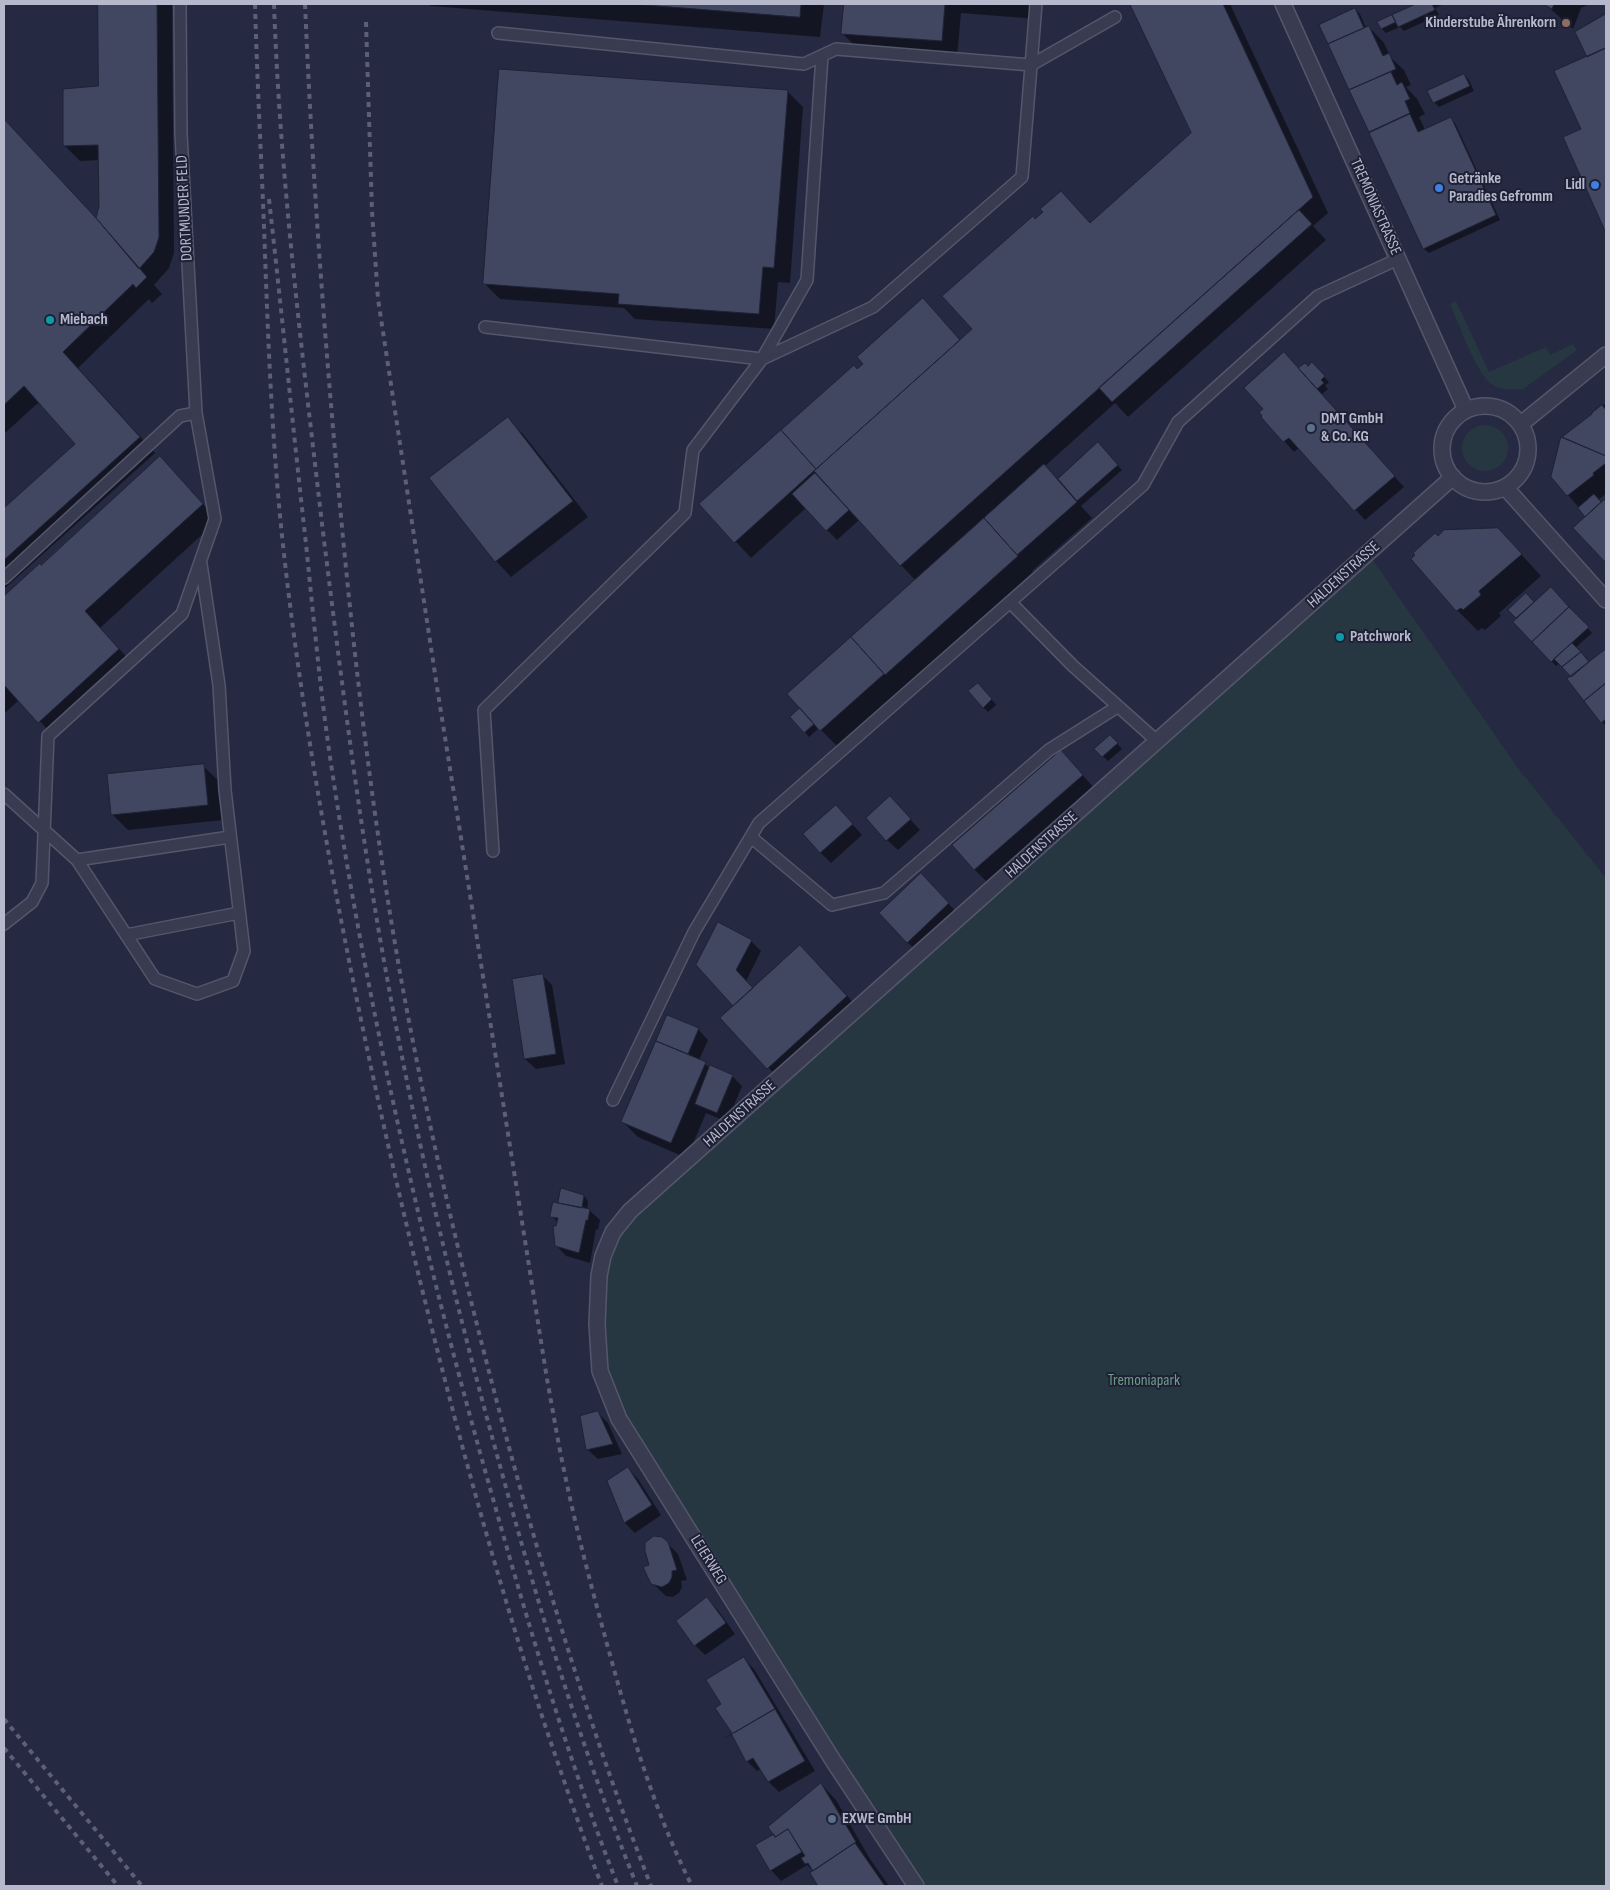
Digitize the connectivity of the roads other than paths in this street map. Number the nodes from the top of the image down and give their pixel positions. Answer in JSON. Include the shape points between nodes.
{"nodes":[{"id":1,"x":180,"y":4,"type":"edge"},
{"id":2,"x":1036,"y":4,"type":"edge"},
{"id":3,"x":1282,"y":4,"type":"edge"},
{"id":4,"x":1115,"y":17,"type":"dead end"},
{"id":5,"x":498,"y":33,"type":"dead end"},
{"id":6,"x":822,"y":56,"type":"junction"},
{"id":7,"x":1031,"y":65,"type":"junction"},
{"id":8,"x":1398,"y":259,"type":"junction"},
{"id":9,"x":485,"y":327,"type":"dead end"},
{"id":10,"x":1606,"y":355,"type":"edge"},
{"id":11,"x":762,"y":359,"type":"junction"},
{"id":12,"x":1466,"y":410,"type":"junction"},
{"id":13,"x":196,"y":412,"type":"junction"},
{"id":14,"x":1521,"y":424,"type":"junction"},
{"id":15,"x":1453,"y":477,"type":"junction"},
{"id":16,"x":1505,"y":487,"type":"junction"},
{"id":17,"x":200,"y":561,"type":"junction"},
{"id":18,"x":4,"y":578,"type":"edge"},
{"id":19,"x":1606,"y":600,"type":"edge"},
{"id":20,"x":1010,"y":602,"type":"junction"},
{"id":21,"x":1116,"y":707,"type":"junction"},
{"id":22,"x":1158,"y":742,"type":"junction"},
{"id":23,"x":4,"y":794,"type":"edge"},
{"id":24,"x":44,"y":830,"type":"junction"},
{"id":25,"x":751,"y":836,"type":"junction"},
{"id":26,"x":230,"y":837,"type":"junction"},
{"id":27,"x":493,"y":851,"type":"dead end"},
{"id":28,"x":77,"y":860,"type":"junction"},
{"id":29,"x":239,"y":913,"type":"junction"},
{"id":30,"x":4,"y":924,"type":"edge"},
{"id":31,"x":126,"y":935,"type":"junction"},
{"id":32,"x":613,"y":1100,"type":"dead end"},
{"id":33,"x":630,"y":1211,"type":"joint"},
{"id":34,"x":916,"y":1886,"type":"edge"}],
"edges":[{"from":1,"to":13,"type":"lane","name":"DORTMUNDER FELD","via":[[181,133]]},
{"from":2,"to":7,"type":"lane"},
{"from":3,"to":8,"type":"street","name":"TREMONIASTRASSE"},
{"from":4,"to":7,"type":"lane"},
{"from":5,"to":6,"type":"lane","via":[[804,64]]},
{"from":6,"to":7,"type":"lane","via":[[836,49]]},
{"from":6,"to":11,"type":"lane","via":[[807,280]]},
{"from":7,"to":11,"type":"lane","via":[[1022,177],[873,308]]},
{"from":8,"to":12,"type":"street","name":"TREMONIASTRASSE"},
{"from":8,"to":20,"type":"lane","via":[[1318,296],[1178,422],[1143,485]]},
{"from":9,"to":11,"type":"lane"},
{"from":10,"to":14,"type":"street"},
{"from":11,"to":27,"type":"lane","via":[[693,450],[686,513],[484,710]]},
{"from":12,"to":14,"type":"street","via":[[1481,406],[1499,408]]},
{"from":12,"to":15,"type":"street","via":[[1454,419],[1443,439],[1443,458]]},
{"from":13,"to":17,"type":"lane","name":"DORTMUNDER FELD","via":[[215,519]]},
{"from":13,"to":18,"type":"lane","via":[[180,416]]},
{"from":14,"to":16,"type":"street","via":[[1527,436],[1528,456],[1522,471]]},
{"from":15,"to":16,"type":"street","via":[[1465,487],[1476,490],[1488,492]]},
{"from":15,"to":22,"type":"street","name":"HALDENSTRASSE"},
{"from":16,"to":19,"type":"street"},
{"from":17,"to":24,"type":"lane","name":"DORTMUNDER FELD","via":[[182,614],[48,736]]},
{"from":17,"to":26,"type":"lane","via":[[219,685]]},
{"from":20,"to":21,"type":"lane"},
{"from":20,"to":25,"type":"lane","via":[[759,823]]},
{"from":21,"to":22,"type":"lane"},
{"from":21,"to":25,"type":"lane","via":[[1049,750],[884,893],[832,905]]},
{"from":22,"to":33,"type":"street","name":"HALDENSTRASSE"},
{"from":23,"to":24,"type":"lane"},
{"from":24,"to":28,"type":"lane"},
{"from":24,"to":30,"type":"lane","name":"DORTMUNDER FELD","via":[[42,883],[32,902]]},
{"from":25,"to":32,"type":"lane","via":[[694,932]]},
{"from":26,"to":28,"type":"lane"},
{"from":26,"to":29,"type":"lane"},
{"from":28,"to":31,"type":"lane"},
{"from":29,"to":31,"type":"lane"},
{"from":29,"to":31,"type":"lane","via":[[244,951],[233,981],[197,994],[155,979]]},
{"from":33,"to":34,"type":"street","name":"LEIERWEG","via":[[613,1232],[599,1276],[597,1324],[600,1371],[619,1419],[834,1762]]}]}
